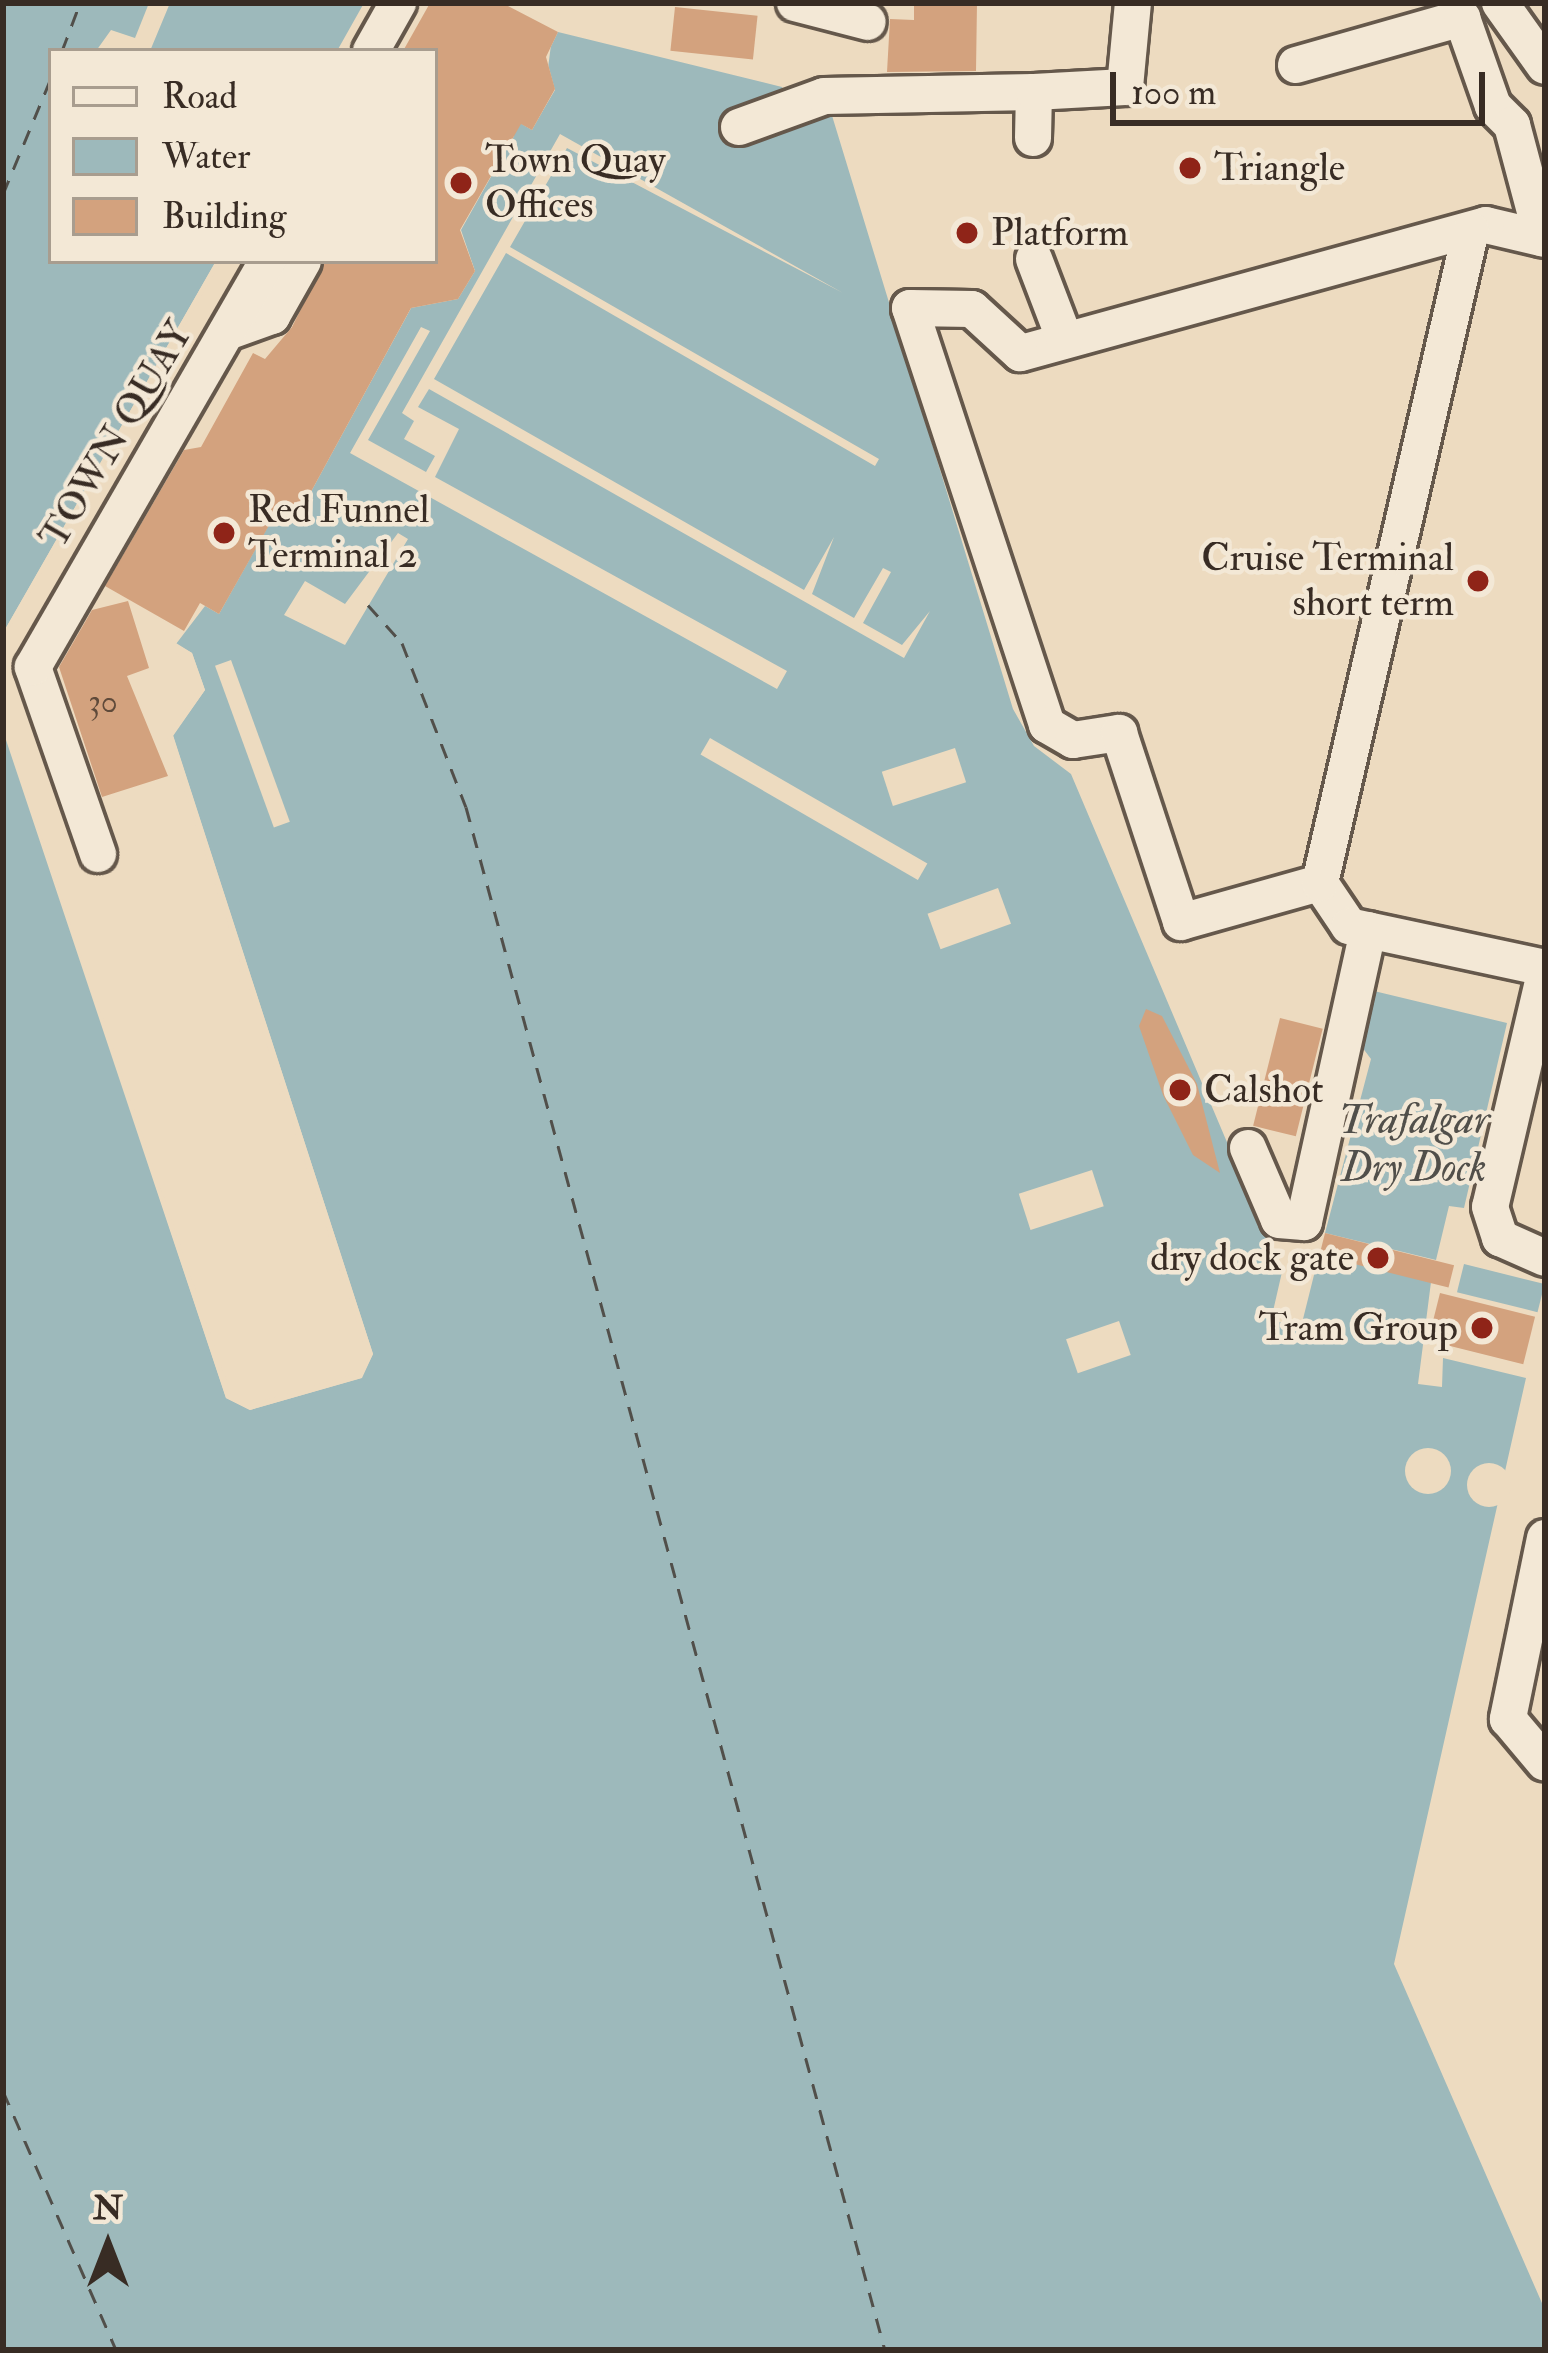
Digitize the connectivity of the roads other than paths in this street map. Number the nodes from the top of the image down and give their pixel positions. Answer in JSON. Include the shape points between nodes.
{"nodes":[{"id":1,"x":398,"y":3,"type":"edge"},
{"id":2,"x":795,"y":3,"type":"edge"},
{"id":3,"x":1133,"y":3,"type":"edge"},
{"id":4,"x":1500,"y":3,"type":"edge"},
{"id":5,"x":868,"y":22,"type":"dead end"},
{"id":6,"x":373,"y":48,"type":"edge"},
{"id":7,"x":1296,"y":65,"type":"dead end"},
{"id":8,"x":1545,"y":67,"type":"edge"},
{"id":9,"x":1034,"y":92,"type":"junction"},
{"id":10,"x":740,"y":127,"type":"dead end"},
{"id":11,"x":1034,"y":139,"type":"dead end"},
{"id":12,"x":1471,"y":230,"type":"junction"},
{"id":13,"x":1544,"y":238,"type":"edge"},
{"id":14,"x":1034,"y":259,"type":"dead end"},
{"id":15,"x":265,"y":264,"type":"edge"},
{"id":16,"x":301,"y":264,"type":"edge"},
{"id":17,"x":227,"y":332,"type":"junction"},
{"id":18,"x":1065,"y":340,"type":"junction"},
{"id":19,"x":98,"y":854,"type":"dead end"},
{"id":20,"x":1320,"y":884,"type":"junction"},
{"id":21,"x":1358,"y":928,"type":"junction"},
{"id":22,"x":1545,"y":971,"type":"edge"},
{"id":23,"x":1248,"y":1148,"type":"dead end"},
{"id":24,"x":1545,"y":1258,"type":"edge"},
{"id":25,"x":1545,"y":1538,"type":"edge"},
{"id":26,"x":1545,"y":1763,"type":"edge"}],
"edges":[{"from":1,"to":6,"type":"street"},
{"from":2,"to":5,"type":"street"},
{"from":3,"to":9,"type":"street","via":[[1125,87]]},
{"from":4,"to":8,"type":"street"},
{"from":7,"to":13,"type":"street","via":[[1462,19],[1493,106],[1512,125]]},
{"from":9,"to":10,"type":"street","via":[[857,95]]},
{"from":9,"to":11,"type":"street"},
{"from":12,"to":13,"type":"street"},
{"from":12,"to":18,"type":"street"},
{"from":12,"to":20,"type":"street"},
{"from":14,"to":18,"type":"street"},
{"from":15,"to":17,"type":"street","name":"TOWN QUAY"},
{"from":16,"to":17,"type":"street","via":[[272,316]]},
{"from":17,"to":19,"type":"street","name":"TOWN QUAY","via":[[33,667]]},
{"from":18,"to":20,"type":"street","via":[[1021,353],[972,309],[910,308],[1047,725],[1073,740],[1119,734],[1181,922]]},
{"from":20,"to":21,"type":"street"},
{"from":21,"to":22,"type":"street"},
{"from":21,"to":23,"type":"street","via":[[1304,1222],[1279,1220]]},
{"from":22,"to":24,"type":"street","via":[[1490,1207],[1500,1238]]},
{"from":25,"to":26,"type":"street","via":[[1508,1719]]}]}
